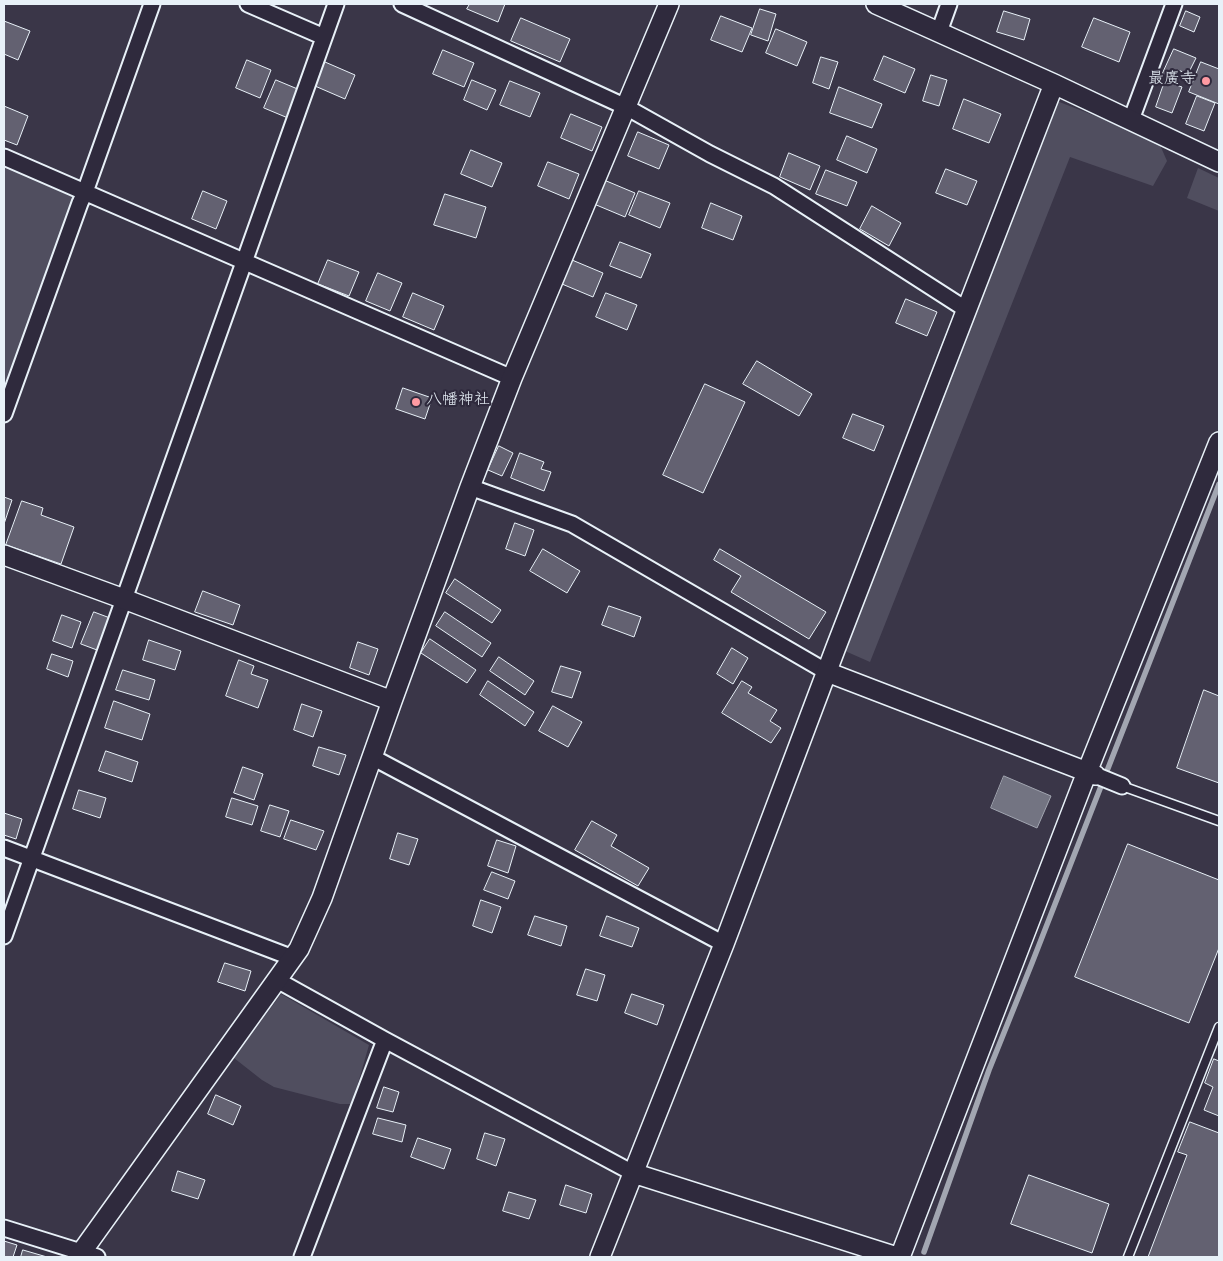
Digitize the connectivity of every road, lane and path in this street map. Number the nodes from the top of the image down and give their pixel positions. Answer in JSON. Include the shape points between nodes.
{"nodes":[{"id":1,"x":152,"y":4,"type":"edge"},
{"id":2,"x":248,"y":4,"type":"edge"},
{"id":3,"x":336,"y":4,"type":"edge"},
{"id":4,"x":402,"y":4,"type":"edge"},
{"id":5,"x":669,"y":4,"type":"edge"},
{"id":6,"x":876,"y":4,"type":"edge"},
{"id":7,"x":950,"y":4,"type":"edge"},
{"id":8,"x":1174,"y":4,"type":"edge"},
{"id":9,"x":940,"y":32,"type":"junction"},
{"id":10,"x":324,"y":37,"type":"junction"},
{"id":11,"x":1054,"y":84,"type":"junction"},
{"id":12,"x":626,"y":107,"type":"junction"},
{"id":13,"x":1131,"y":120,"type":"junction"},
{"id":14,"x":4,"y":157,"type":"edge"},
{"id":15,"x":1219,"y":162,"type":"edge"},
{"id":16,"x":85,"y":192,"type":"junction"},
{"id":17,"x":244,"y":262,"type":"junction"},
{"id":18,"x":967,"y":310,"type":"junction"},
{"id":19,"x":512,"y":378,"type":"junction"},
{"id":20,"x":4,"y":414,"type":"edge"},
{"id":21,"x":1219,"y":442,"type":"edge"},
{"id":22,"x":470,"y":487,"type":"junction"},
{"id":23,"x":4,"y":554,"type":"edge"},
{"id":24,"x":124,"y":599,"type":"junction"},
{"id":25,"x":827,"y":672,"type":"junction"},
{"id":26,"x":392,"y":701,"type":"junction"},
{"id":27,"x":372,"y":758,"type":"junction"},
{"id":28,"x":1091,"y":774,"type":"junction"},
{"id":29,"x":1122,"y":786,"type":"joint"},
{"id":30,"x":1219,"y":821,"type":"edge"},
{"id":31,"x":4,"y":848,"type":"edge"},
{"id":32,"x":31,"y":859,"type":"junction"},
{"id":33,"x":4,"y":936,"type":"edge"},
{"id":34,"x":724,"y":944,"type":"junction"},
{"id":35,"x":293,"y":958,"type":"junction"},
{"id":36,"x":277,"y":980,"type":"junction"},
{"id":37,"x":1219,"y":1027,"type":"edge"},
{"id":38,"x":385,"y":1040,"type":"junction"},
{"id":39,"x":633,"y":1173,"type":"junction"},
{"id":40,"x":4,"y":1228,"type":"edge"},
{"id":41,"x":85,"y":1256,"type":"edge"},
{"id":42,"x":302,"y":1257,"type":"edge"},
{"id":43,"x":600,"y":1257,"type":"edge"},
{"id":44,"x":899,"y":1257,"type":"edge"},
{"id":45,"x":1128,"y":1257,"type":"edge"}],
"edges":[{"from":1,"to":16,"type":"street"},
{"from":2,"to":10,"type":"street"},
{"from":3,"to":10,"type":"street"},
{"from":4,"to":12,"type":"street"},
{"from":5,"to":12,"type":"street"},
{"from":6,"to":9,"type":"street"},
{"from":7,"to":9,"type":"street"},
{"from":8,"to":13,"type":"street"},
{"from":9,"to":11,"type":"street"},
{"from":10,"to":17,"type":"street"},
{"from":11,"to":13,"type":"street"},
{"from":11,"to":18,"type":"street"},
{"from":12,"to":18,"type":"street","via":[[774,186]]},
{"from":12,"to":19,"type":"street"},
{"from":13,"to":15,"type":"street"},
{"from":14,"to":16,"type":"street"},
{"from":16,"to":17,"type":"street"},
{"from":16,"to":20,"type":"street"},
{"from":17,"to":19,"type":"street"},
{"from":17,"to":24,"type":"street"},
{"from":18,"to":25,"type":"street"},
{"from":19,"to":22,"type":"street"},
{"from":21,"to":28,"type":"street"},
{"from":22,"to":25,"type":"street","via":[[572,524]]},
{"from":22,"to":26,"type":"street"},
{"from":23,"to":24,"type":"street"},
{"from":24,"to":26,"type":"street"},
{"from":24,"to":32,"type":"street"},
{"from":25,"to":28,"type":"street"},
{"from":25,"to":34,"type":"street"},
{"from":26,"to":27,"type":"street"},
{"from":27,"to":34,"type":"street"},
{"from":27,"to":35,"type":"street","via":[[322,898]]},
{"from":28,"to":29,"type":"street"},
{"from":28,"to":44,"type":"street"},
{"from":29,"to":30,"type":"lane"},
{"from":31,"to":32,"type":"street"},
{"from":32,"to":33,"type":"street"},
{"from":32,"to":35,"type":"street"},
{"from":34,"to":39,"type":"street"},
{"from":35,"to":36,"type":"street"},
{"from":36,"to":38,"type":"street"},
{"from":36,"to":41,"type":"street"},
{"from":37,"to":45,"type":"lane"},
{"from":38,"to":39,"type":"street"},
{"from":38,"to":42,"type":"street"},
{"from":39,"to":43,"type":"street"},
{"from":39,"to":44,"type":"street"},
{"from":40,"to":41,"type":"street"}]}
